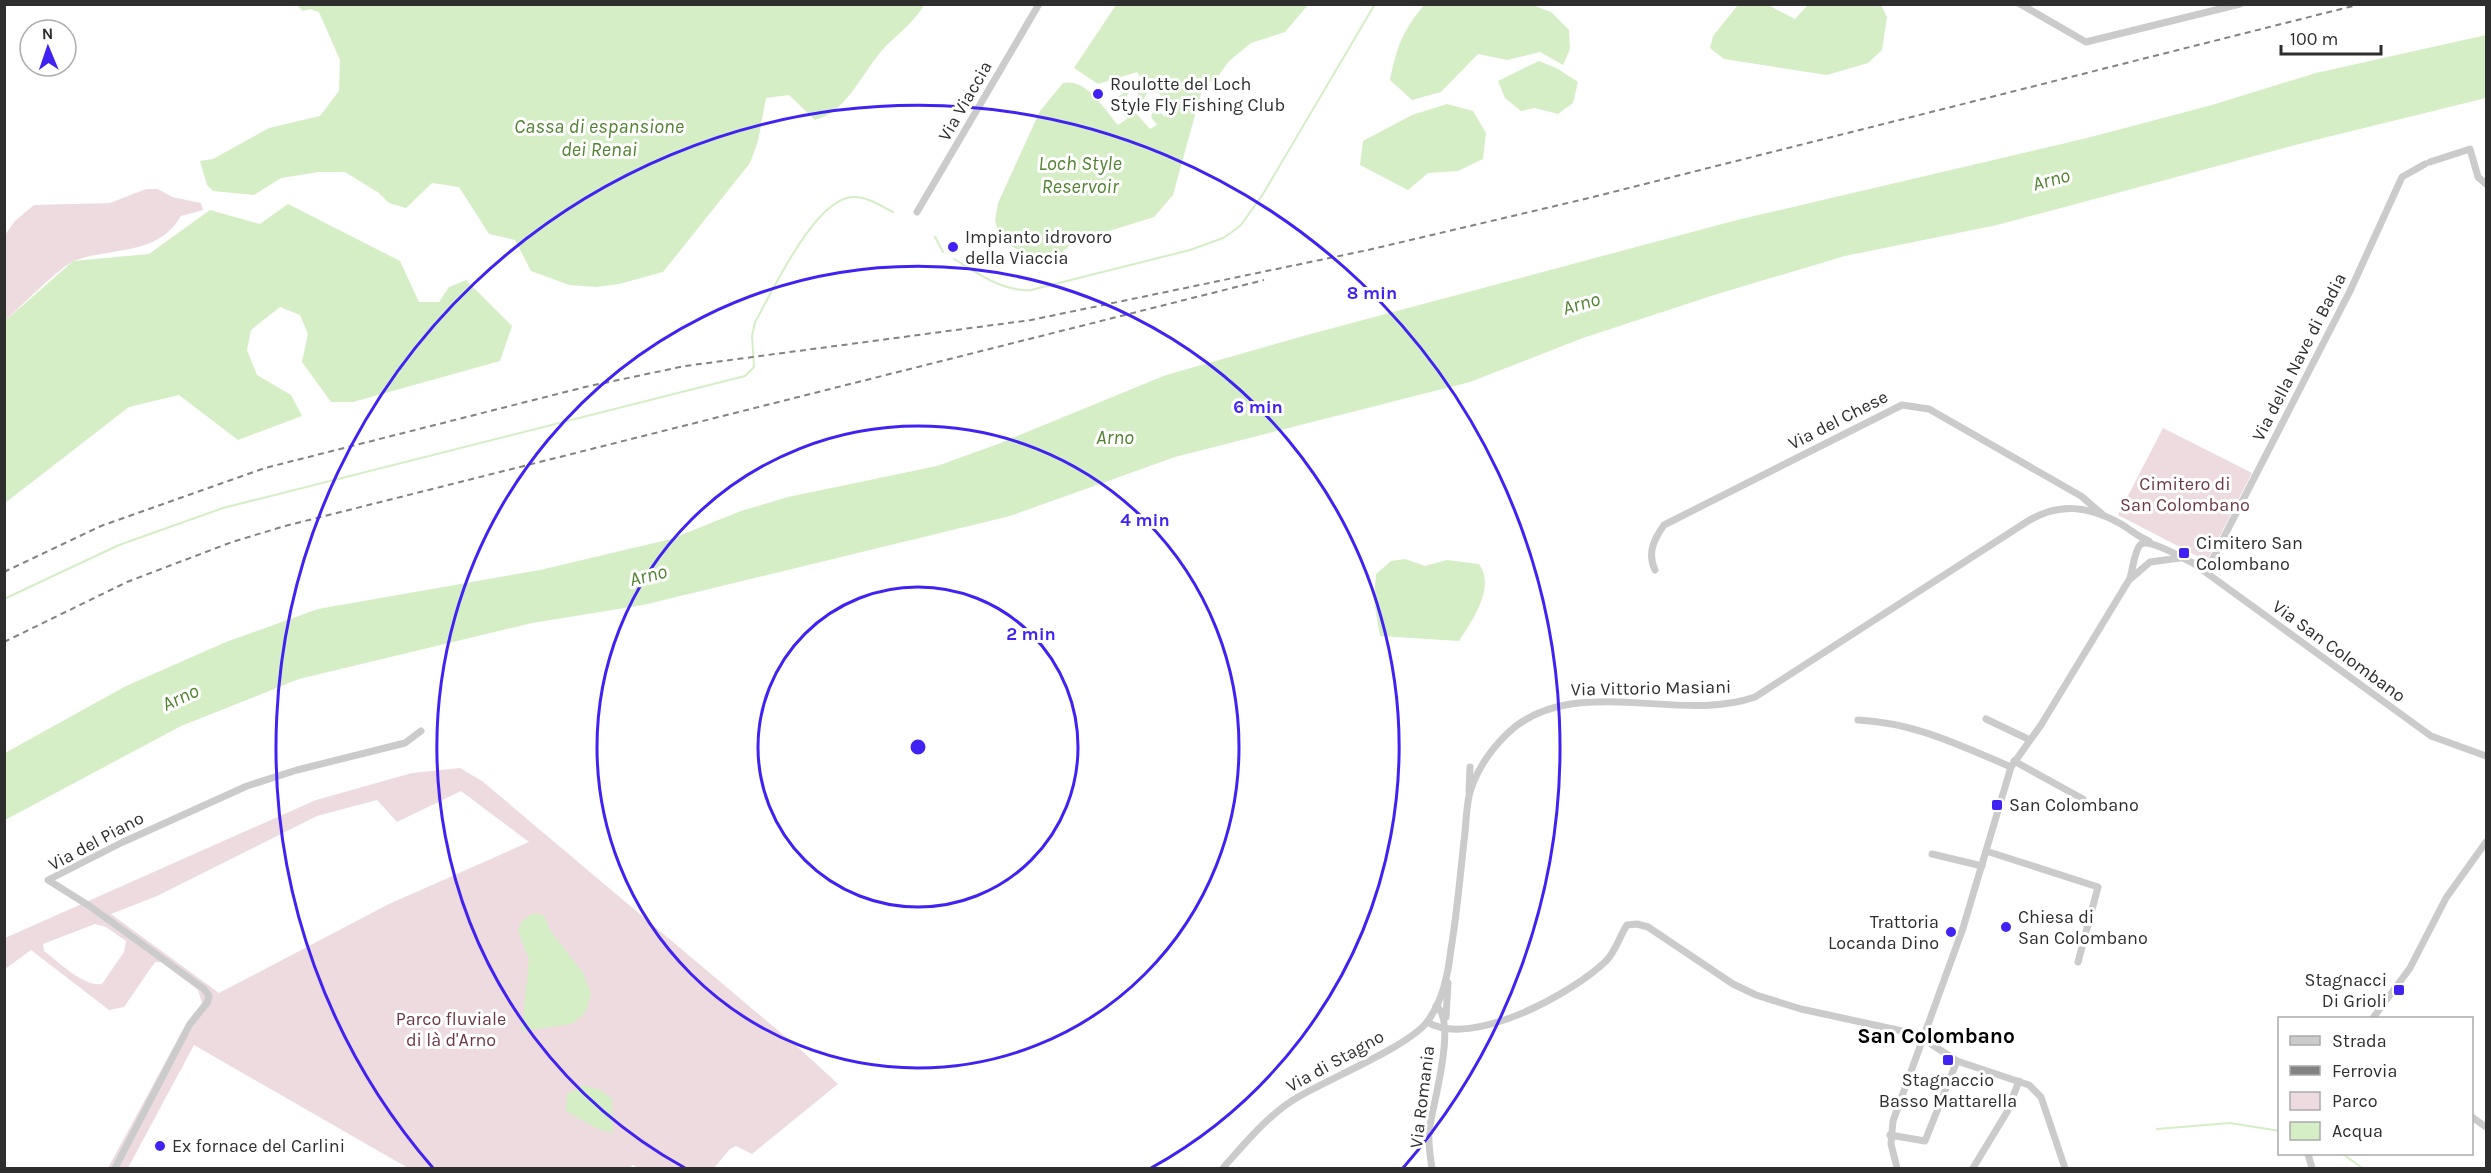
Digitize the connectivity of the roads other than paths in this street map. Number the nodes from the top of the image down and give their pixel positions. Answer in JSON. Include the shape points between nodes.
{"nodes":[{"id":1,"x":1039,"y":4,"type":"edge"},
{"id":2,"x":2020,"y":4,"type":"edge"},
{"id":3,"x":2240,"y":4,"type":"edge"},
{"id":4,"x":2487,"y":184,"type":"edge"},
{"id":5,"x":917,"y":212,"type":"dead end"},
{"id":6,"x":2067,"y":489,"type":"junction"},
{"id":7,"x":2085,"y":499,"type":"junction"},
{"id":8,"x":2071,"y":507,"type":"junction"},
{"id":9,"x":2080,"y":509,"type":"junction"},
{"id":10,"x":2104,"y":516,"type":"junction"},
{"id":11,"x":2137,"y":536,"type":"junction"},
{"id":12,"x":2148,"y":542,"type":"junction"},
{"id":13,"x":2156,"y":546,"type":"junction"},
{"id":14,"x":2138,"y":551,"type":"junction"},
{"id":15,"x":2180,"y":558,"type":"junction"},
{"id":16,"x":2151,"y":561,"type":"junction"},
{"id":17,"x":1655,"y":570,"type":"dead end"},
{"id":18,"x":2206,"y":572,"type":"junction"},
{"id":19,"x":2129,"y":580,"type":"junction"},
{"id":20,"x":1986,"y":719,"type":"dead end"},
{"id":21,"x":1858,"y":720,"type":"dead end"},
{"id":22,"x":421,"y":731,"type":"dead end"},
{"id":23,"x":2030,"y":740,"type":"junction"},
{"id":24,"x":2487,"y":756,"type":"edge"},
{"id":25,"x":2013,"y":764,"type":"junction"},
{"id":26,"x":1470,"y":767,"type":"dead end"},
{"id":27,"x":1469,"y":796,"type":"junction"},
{"id":28,"x":2083,"y":799,"type":"dead end"},
{"id":29,"x":2487,"y":842,"type":"edge"},
{"id":30,"x":1986,"y":851,"type":"junction"},
{"id":31,"x":1932,"y":854,"type":"dead end"},
{"id":32,"x":1982,"y":866,"type":"junction"},
{"id":33,"x":2078,"y":962,"type":"dead end"},
{"id":34,"x":1449,"y":968,"type":"junction"},
{"id":35,"x":1436,"y":1006,"type":"junction"},
{"id":36,"x":2374,"y":1017,"type":"edge"},
{"id":37,"x":1427,"y":1022,"type":"junction"},
{"id":38,"x":1445,"y":1024,"type":"junction"},
{"id":39,"x":1924,"y":1038,"type":"junction"},
{"id":40,"x":1957,"y":1061,"type":"junction"},
{"id":41,"x":2019,"y":1081,"type":"junction"},
{"id":42,"x":2473,"y":1118,"type":"edge"},
{"id":43,"x":2487,"y":1127,"type":"edge"},
{"id":44,"x":1890,"y":1135,"type":"junction"},
{"id":45,"x":115,"y":1168,"type":"edge"},
{"id":46,"x":1223,"y":1168,"type":"edge"},
{"id":47,"x":1432,"y":1168,"type":"edge"},
{"id":48,"x":1897,"y":1168,"type":"edge"},
{"id":49,"x":1973,"y":1168,"type":"edge"},
{"id":50,"x":2065,"y":1168,"type":"edge"}],
"edges":[{"from":1,"to":5,"type":"street","name":"Via Viaccia"},
{"from":2,"to":3,"type":"street","via":[[2086,42]]},
{"from":4,"to":18,"type":"street","name":"Via della Nave di Badia","via":[[2478,177],[2470,149],[2428,163],[2402,177],[2350,291]]},
{"from":6,"to":7,"type":"street","name":"Via del Chese"},
{"from":6,"to":8,"type":"street"},
{"from":6,"to":17,"type":"street","name":"Via del Chese","via":[[1929,409],[1902,405],[1664,525],[1653,543]]},
{"from":7,"to":9,"type":"street"},
{"from":7,"to":10,"type":"street","name":"Via del Chese"},
{"from":8,"to":9,"type":"street","name":"Via del Chese"},
{"from":8,"to":27,"type":"street","name":"Via Vittorio Masiani","via":[[2028,521],[1755,697],[1715,705],[1575,703],[1532,716],[1496,745]]},
{"from":9,"to":10,"type":"street","name":"Via del Chese"},
{"from":10,"to":11,"type":"street","name":"Via del Chese"},
{"from":11,"to":12,"type":"street","name":"Via del Chese"},
{"from":11,"to":14,"type":"street"},
{"from":12,"to":13,"type":"street","name":"Via San Colombano"},
{"from":12,"to":14,"type":"street","via":[[2141,544]]},
{"from":13,"to":15,"type":"street","name":"Via San Colombano"},
{"from":13,"to":16,"type":"street","via":[[2158,553]]},
{"from":14,"to":16,"type":"street","via":[[2143,561]]},
{"from":14,"to":19,"type":"street"},
{"from":15,"to":16,"type":"street"},
{"from":15,"to":18,"type":"street","name":"Via San Colombano"},
{"from":16,"to":19,"type":"street"},
{"from":18,"to":24,"type":"street","name":"Via San Colombano","via":[[2431,736]]},
{"from":19,"to":23,"type":"street"},
{"from":20,"to":23,"type":"street"},
{"from":21,"to":25,"type":"street","via":[[1923,730]]},
{"from":22,"to":45,"type":"street","name":"Via del Piano","via":[[405,743],[247,786],[48,880],[91,907],[209,996],[190,1024]]},
{"from":23,"to":25,"type":"street"},
{"from":25,"to":28,"type":"street"},
{"from":25,"to":30,"type":"street"},
{"from":26,"to":27,"type":"street"},
{"from":27,"to":34,"type":"street","name":"Via Vittorio Masiani"},
{"from":29,"to":36,"type":"street","via":[[2443,903],[2410,968]]},
{"from":30,"to":32,"type":"street"},
{"from":30,"to":33,"type":"street","via":[[2098,887]]},
{"from":31,"to":32,"type":"street"},
{"from":32,"to":39,"type":"street"},
{"from":34,"to":35,"type":"street","name":"Via Vittorio Masiani"},
{"from":34,"to":38,"type":"street"},
{"from":35,"to":37,"type":"street","name":"Via di Stagno"},
{"from":35,"to":38,"type":"street","via":[[1443,1012]]},
{"from":37,"to":38,"type":"street"},
{"from":37,"to":46,"type":"street","name":"Via di Stagno","via":[[1390,1048],[1296,1098],[1245,1142]]},
{"from":38,"to":39,"type":"street","via":[[1475,1027],[1516,1015],[1551,998],[1596,969],[1608,958],[1626,925],[1637,924],[1648,927],[1733,984],[1756,994],[1801,1009]]},
{"from":38,"to":47,"type":"street","name":"Via Romania","via":[[1430,1130]]},
{"from":39,"to":40,"type":"street"},
{"from":39,"to":44,"type":"street"},
{"from":40,"to":41,"type":"street"},
{"from":40,"to":44,"type":"street","via":[[1925,1141]]},
{"from":41,"to":49,"type":"street","via":[[2007,1112]]},
{"from":41,"to":50,"type":"street","via":[[2041,1096]]},
{"from":42,"to":43,"type":"street"},
{"from":44,"to":48,"type":"street"}]}
